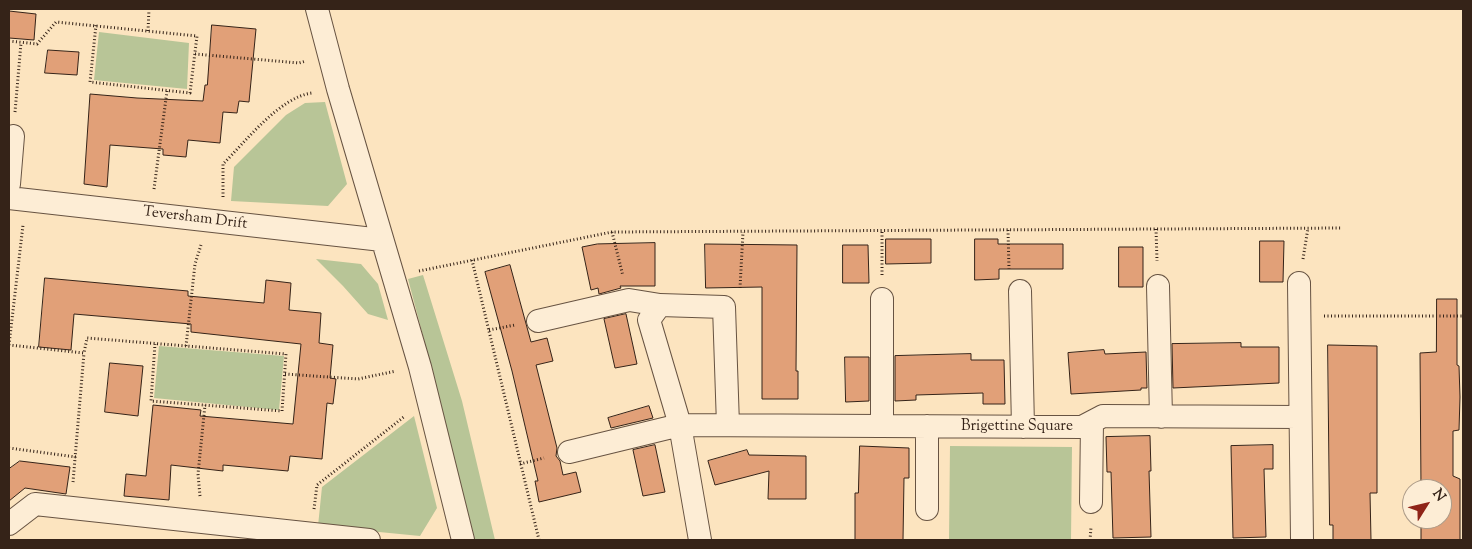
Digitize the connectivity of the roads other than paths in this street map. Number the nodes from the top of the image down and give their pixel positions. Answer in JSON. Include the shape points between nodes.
{"nodes":[{"id":1,"x":317,"y":9,"type":"edge"},
{"id":2,"x":13,"y":136,"type":"road end"},
{"id":3,"x":9,"y":184,"type":"edge"},
{"id":4,"x":17,"y":199,"type":"edge"},
{"id":5,"x":382,"y":240,"type":"junction"},
{"id":6,"x":1299,"y":283,"type":"road end"},
{"id":7,"x":1158,"y":286,"type":"road end"},
{"id":8,"x":1020,"y":291,"type":"road end"},
{"id":9,"x":882,"y":299,"type":"road end"},
{"id":10,"x":660,"y":305,"type":"junction"},
{"id":11,"x":538,"y":321,"type":"dead end"},
{"id":12,"x":1161,"y":417,"type":"junction"},
{"id":13,"x":1300,"y":417,"type":"junction"},
{"id":14,"x":1092,"y":422,"type":"junction"},
{"id":15,"x":680,"y":425,"type":"junction"},
{"id":16,"x":728,"y":425,"type":"junction"},
{"id":17,"x":882,"y":426,"type":"junction"},
{"id":18,"x":927,"y":426,"type":"junction"},
{"id":19,"x":1023,"y":427,"type":"junction"},
{"id":20,"x":569,"y":452,"type":"dead end"},
{"id":21,"x":1091,"y":502,"type":"dead end"},
{"id":22,"x":927,"y":508,"type":"dead end"},
{"id":23,"x":9,"y":524,"type":"edge"},
{"id":24,"x":369,"y":540,"type":"edge"},
{"id":25,"x":463,"y":540,"type":"edge"},
{"id":26,"x":700,"y":540,"type":"edge"},
{"id":27,"x":1302,"y":540,"type":"edge"}],
"edges":[{"from":1,"to":5,"type":"street"},
{"from":2,"to":3,"type":"street"},
{"from":4,"to":5,"type":"street","name":"Teversham Drift"},
{"from":5,"to":25,"type":"street","via":[[420,367]]},
{"from":6,"to":13,"type":"street"},
{"from":7,"to":12,"type":"street"},
{"from":8,"to":19,"type":"street"},
{"from":9,"to":17,"type":"street"},
{"from":10,"to":11,"type":"street","via":[[629,300]]},
{"from":10,"to":15,"type":"street","via":[[649,320]]},
{"from":10,"to":16,"type":"street","via":[[724,307]]},
{"from":12,"to":13,"type":"street","name":"Brigettine Square"},
{"from":12,"to":14,"type":"street","name":"Brigettine Square","via":[[1103,416]]},
{"from":13,"to":27,"type":"street"},
{"from":14,"to":19,"type":"street","name":"Brigettine Square","via":[[1082,427]]},
{"from":14,"to":21,"type":"street"},
{"from":15,"to":16,"type":"street","name":"Brigettine Square"},
{"from":15,"to":20,"type":"street","name":"Brigettine Square"},
{"from":15,"to":26,"type":"street"},
{"from":16,"to":17,"type":"street","name":"Brigettine Square"},
{"from":17,"to":18,"type":"street","name":"Brigettine Square"},
{"from":18,"to":19,"type":"street","name":"Brigettine Square"},
{"from":18,"to":22,"type":"street"},
{"from":23,"to":24,"type":"street","via":[[35,504]]}]}
